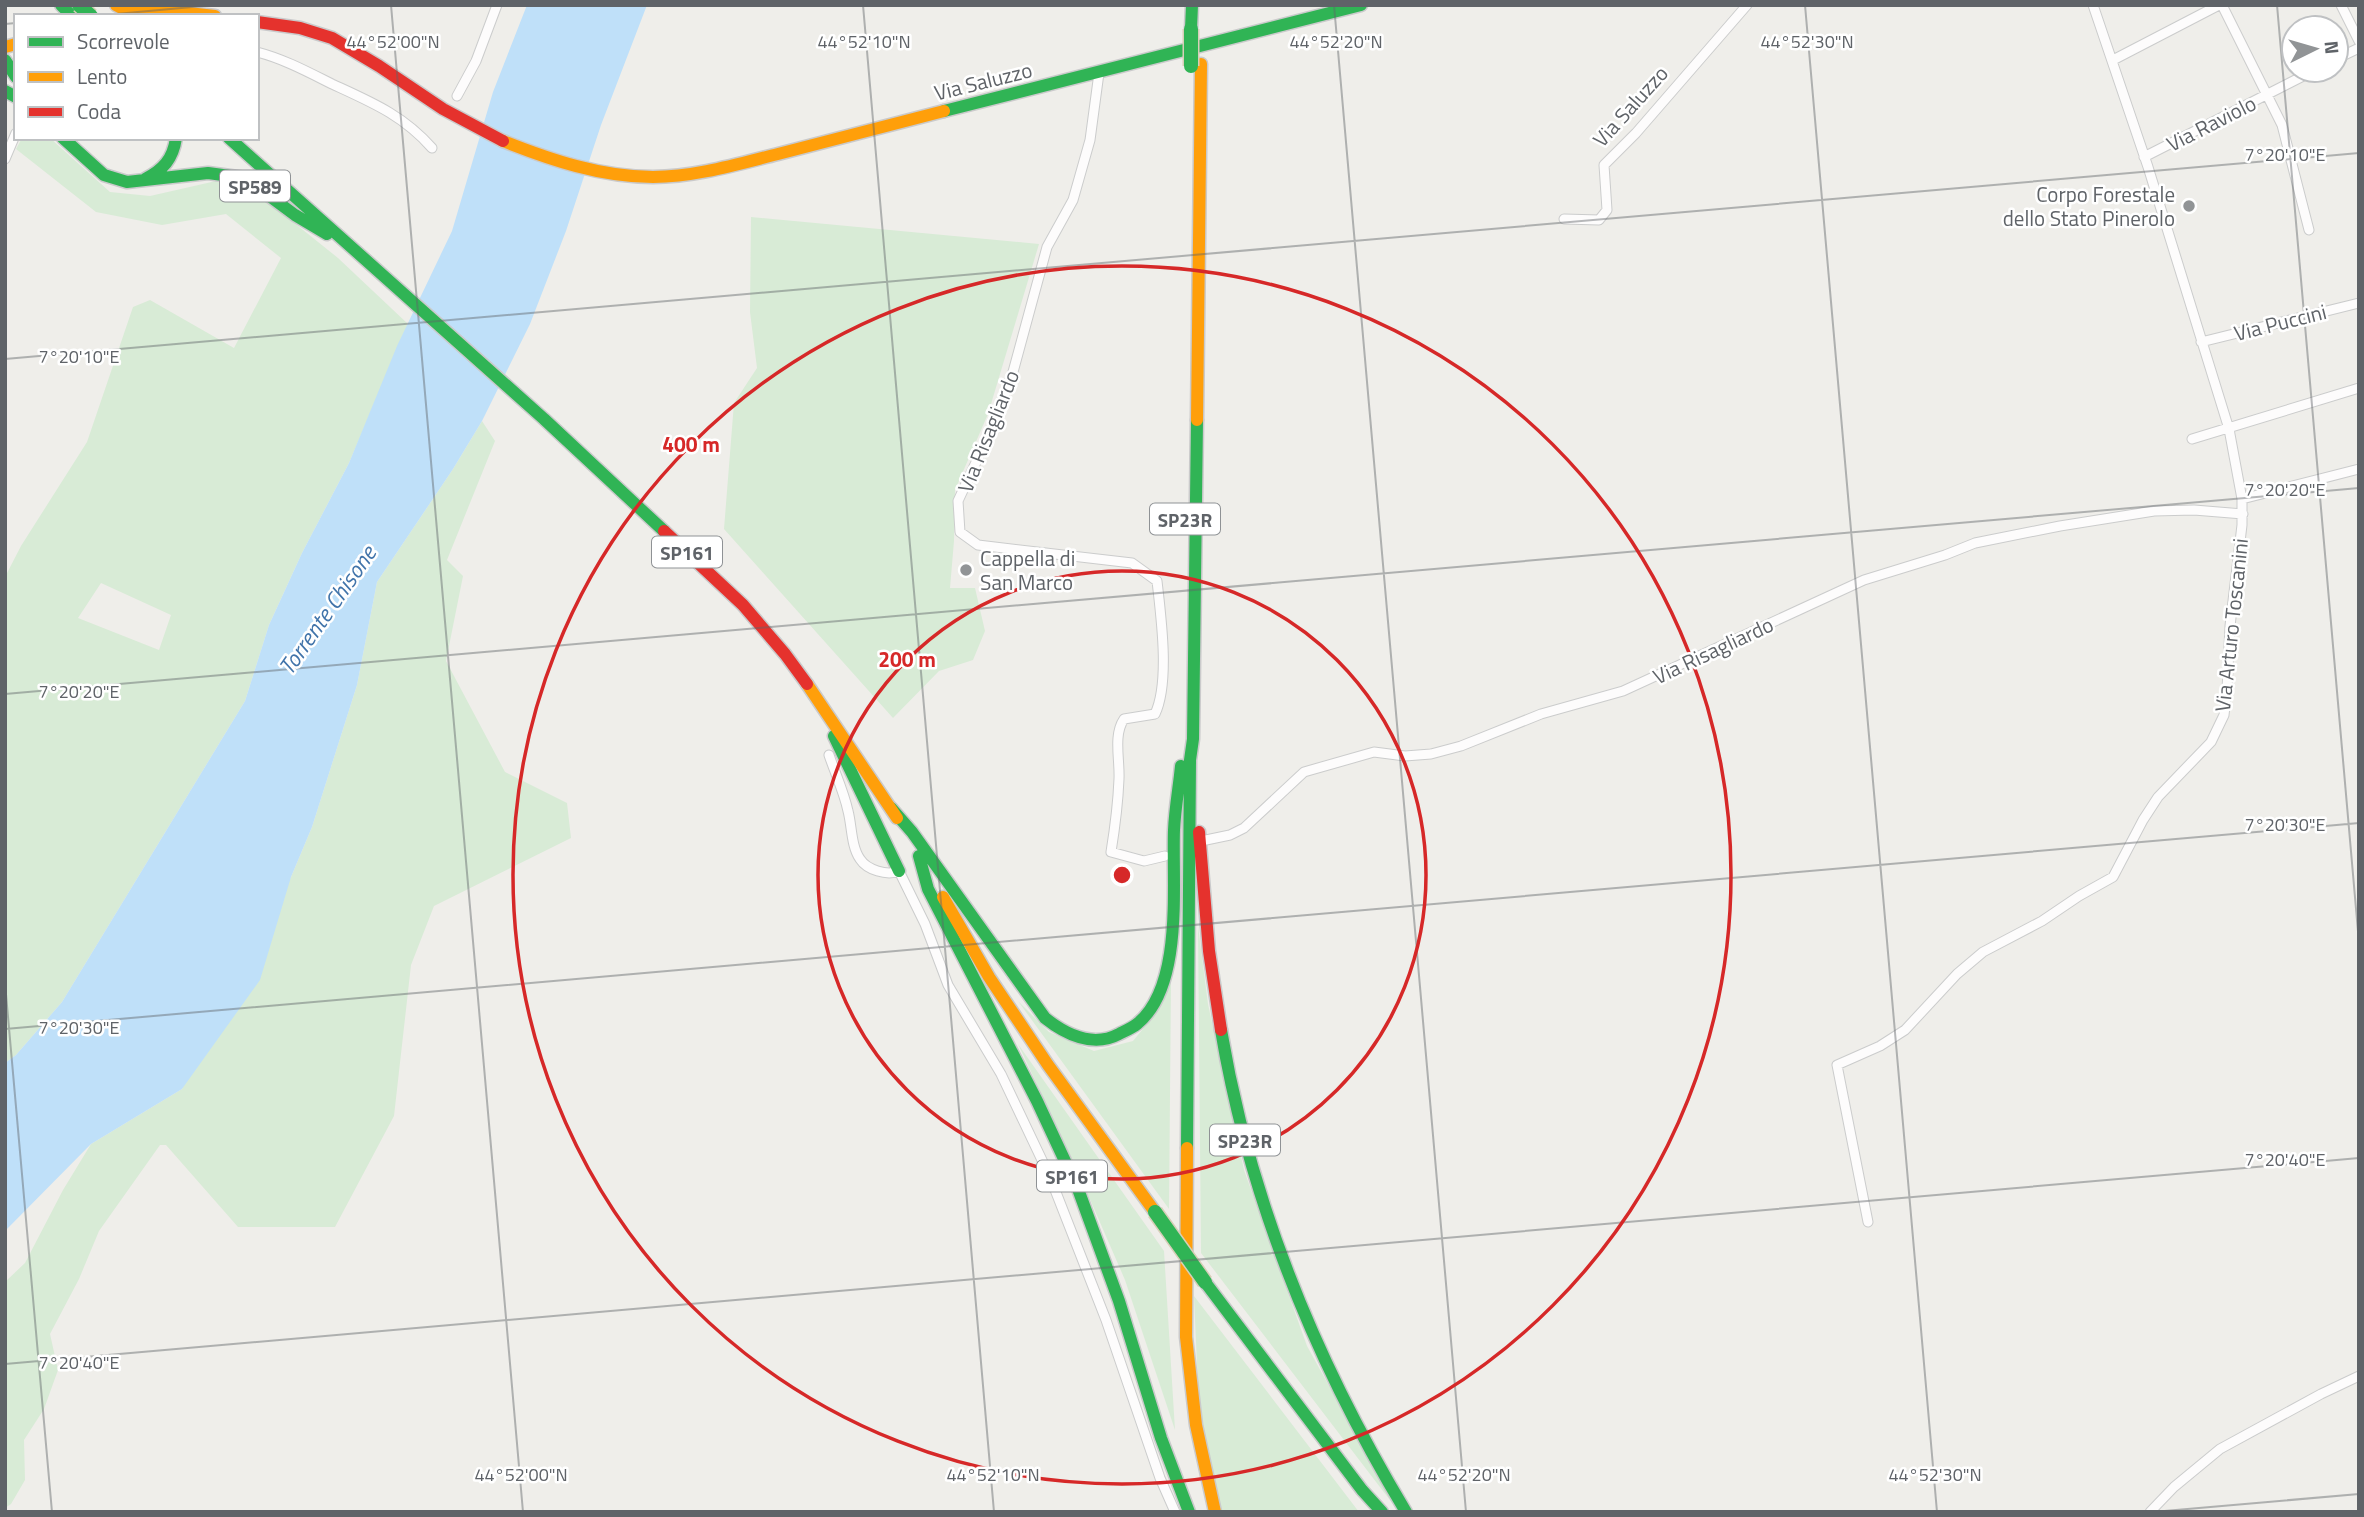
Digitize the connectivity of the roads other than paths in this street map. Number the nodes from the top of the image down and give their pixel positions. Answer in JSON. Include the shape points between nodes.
{"nodes":[{"id":1,"x":497,"y":5,"type":"edge"},
{"id":2,"x":1192,"y":5,"type":"edge"},
{"id":3,"x":1202,"y":5,"type":"edge"},
{"id":4,"x":1361,"y":5,"type":"edge"},
{"id":5,"x":1747,"y":5,"type":"edge"},
{"id":6,"x":2093,"y":5,"type":"edge"},
{"id":7,"x":2220,"y":5,"type":"edge"},
{"id":8,"x":2341,"y":5,"type":"edge"},
{"id":9,"x":120,"y":8,"type":"edge"},
{"id":10,"x":193,"y":9,"type":"edge"},
{"id":11,"x":157,"y":10,"type":"edge"},
{"id":12,"x":259,"y":22,"type":"edge"},
{"id":13,"x":1196,"y":28,"type":"junction"},
{"id":14,"x":2359,"y":41,"type":"edge"},
{"id":15,"x":259,"y":53,"type":"edge"},
{"id":16,"x":2113,"y":60,"type":"junction"},
{"id":17,"x":1099,"y":73,"type":"junction"},
{"id":18,"x":2287,"y":84,"type":"edge"},
{"id":19,"x":2267,"y":94,"type":"junction"},
{"id":20,"x":457,"y":96,"type":"dead end"},
{"id":21,"x":14,"y":138,"type":"edge"},
{"id":22,"x":65,"y":140,"type":"edge"},
{"id":23,"x":176,"y":140,"type":"edge"},
{"id":24,"x":231,"y":140,"type":"edge"},
{"id":25,"x":432,"y":148,"type":"dead end"},
{"id":26,"x":2144,"y":157,"type":"junction"},
{"id":27,"x":5,"y":159,"type":"edge"},
{"id":28,"x":139,"y":182,"type":"junction"},
{"id":29,"x":1564,"y":219,"type":"dead end"},
{"id":30,"x":2309,"y":230,"type":"dead end"},
{"id":31,"x":356,"y":251,"type":"junction"},
{"id":32,"x":1193,"y":284,"type":"junction"},
{"id":33,"x":2359,"y":303,"type":"edge"},
{"id":34,"x":2201,"y":342,"type":"junction"},
{"id":35,"x":2359,"y":388,"type":"edge"},
{"id":36,"x":2229,"y":429,"type":"junction"},
{"id":37,"x":2192,"y":439,"type":"dead end"},
{"id":38,"x":2359,"y":469,"type":"edge"},
{"id":39,"x":2242,"y":499,"type":"junction"},
{"id":40,"x":2243,"y":514,"type":"junction"},
{"id":41,"x":816,"y":697,"type":"junction"},
{"id":42,"x":1193,"y":739,"type":"junction"},
{"id":43,"x":1183,"y":754,"type":"junction"},
{"id":44,"x":829,"y":755,"type":"dead end"},
{"id":45,"x":891,"y":808,"type":"junction"},
{"id":46,"x":1206,"y":840,"type":"dead end"},
{"id":47,"x":919,"y":856,"type":"junction"},
{"id":48,"x":1165,"y":856,"type":"dead end"},
{"id":49,"x":899,"y":871,"type":"junction"},
{"id":50,"x":1868,"y":1222,"type":"dead end"},
{"id":51,"x":2359,"y":1376,"type":"edge"},
{"id":52,"x":1362,"y":1490,"type":"junction"},
{"id":53,"x":1175,"y":1512,"type":"edge"},
{"id":54,"x":1189,"y":1512,"type":"edge"},
{"id":55,"x":1207,"y":1512,"type":"edge"},
{"id":56,"x":1214,"y":1512,"type":"edge"},
{"id":57,"x":1374,"y":1512,"type":"edge"},
{"id":58,"x":1382,"y":1512,"type":"edge"},
{"id":59,"x":1406,"y":1512,"type":"edge"},
{"id":60,"x":2150,"y":1512,"type":"edge"}],
"edges":[{"from":1,"to":20,"type":"street"},
{"from":2,"to":13,"type":"main road","number":"SP23R"},
{"from":3,"to":13,"type":"main road","number":"SP23R"},
{"from":4,"to":17,"type":"main road","name":"Via Saluzzo"},
{"from":5,"to":29,"type":"street","name":"Via Saluzzo","via":[[1604,165],[1607,209],[1600,220]]},
{"from":6,"to":16,"type":"street","name":"Via Arturo Toscanini"},
{"from":7,"to":16,"type":"street"},
{"from":7,"to":19,"type":"street"},
{"from":8,"to":14,"type":"street"},
{"from":9,"to":11,"type":"main road","via":[[134,14]]},
{"from":10,"to":11,"type":"main road"},
{"from":12,"to":17,"type":"main road","name":"Via Saluzzo","via":[[327,35],[456,117],[508,142],[612,173],[653,177],[753,160]]},
{"from":13,"to":32,"type":"main road","number":"SP23R","bridge":true},
{"from":15,"to":25,"type":"street","via":[[384,108]]},
{"from":16,"to":26,"type":"street","name":"Via Arturo Toscanini"},
{"from":17,"to":48,"type":"street","name":"Via Risagliardo","via":[[1090,140],[1073,200],[1047,247],[1013,372],[958,501],[960,532],[978,545],[1132,563],[1157,581],[1163,632],[1161,695],[1155,714],[1124,719],[1120,724],[1111,852],[1144,861]]},
{"from":18,"to":19,"type":"street","name":"Via Raviolo"},
{"from":19,"to":26,"type":"street","name":"Via Raviolo"},
{"from":19,"to":30,"type":"street","via":[[2282,125]]},
{"from":21,"to":27,"type":"street"},
{"from":22,"to":28,"type":"main road","number":"SP589","via":[[104,176]]},
{"from":23,"to":28,"type":"main road","via":[[171,158],[161,171]]},
{"from":24,"to":31,"type":"main road","number":"SP161"},
{"from":26,"to":34,"type":"street","name":"Via Arturo Toscanini"},
{"from":28,"to":31,"type":"main road","number":"SP589","via":[[208,173],[245,178]]},
{"from":31,"to":41,"type":"main road","number":"SP161","via":[[743,605]]},
{"from":32,"to":42,"type":"main road","number":"SP23R"},
{"from":32,"to":43,"type":"main road","number":"SP23R"},
{"from":33,"to":34,"type":"street","name":"Via Puccini"},
{"from":34,"to":36,"type":"street","name":"Via Arturo Toscanini"},
{"from":35,"to":36,"type":"street"},
{"from":36,"to":37,"type":"street"},
{"from":36,"to":39,"type":"street","name":"Via Arturo Toscanini"},
{"from":38,"to":39,"type":"street"},
{"from":39,"to":40,"type":"street","name":"Via Arturo Toscanini"},
{"from":40,"to":46,"type":"street","name":"Via Risagliardo","via":[[2154,511],[1975,543],[1864,580],[1623,691],[1431,754],[1374,752],[1304,772],[1244,828]]},
{"from":40,"to":50,"type":"street","name":"Via Arturo Toscanini","via":[[2224,715],[2211,742],[2158,797],[2113,877],[1983,952],[1905,1030],[1837,1065]]},
{"from":41,"to":45,"type":"main road","number":"SP161"},
{"from":41,"to":49,"type":"main road"},
{"from":42,"to":56,"type":"main road","number":"SP23R","via":[[1186,1337],[1194,1421]]},
{"from":42,"to":59,"type":"main road","number":"SP23R","via":[[1202,886],[1216,999],[1245,1141],[1317,1344]]},
{"from":43,"to":45,"type":"main road","number":"SP161","via":[[1174,827],[1167,973],[1147,1014],[1126,1032],[1105,1039],[1071,1035],[1045,1018]]},
{"from":43,"to":55,"type":"main road","number":"SP23R","via":[[1179,1337],[1186,1423]]},
{"from":44,"to":49,"type":"street","via":[[848,808],[859,859],[875,870]]},
{"from":45,"to":47,"type":"main road","number":"SP161"},
{"from":47,"to":52,"type":"main road","number":"SP161","bridge":true,"via":[[989,977],[1048,1065]]},
{"from":47,"to":54,"type":"main road","number":"SP161","via":[[928,889],[1078,1189]]},
{"from":49,"to":53,"type":"street","via":[[948,985],[1001,1074],[1050,1177]]},
{"from":51,"to":60,"type":"street","via":[[2220,1449]]},
{"from":52,"to":57,"type":"main road"},
{"from":52,"to":58,"type":"main road","number":"SP161"}]}
